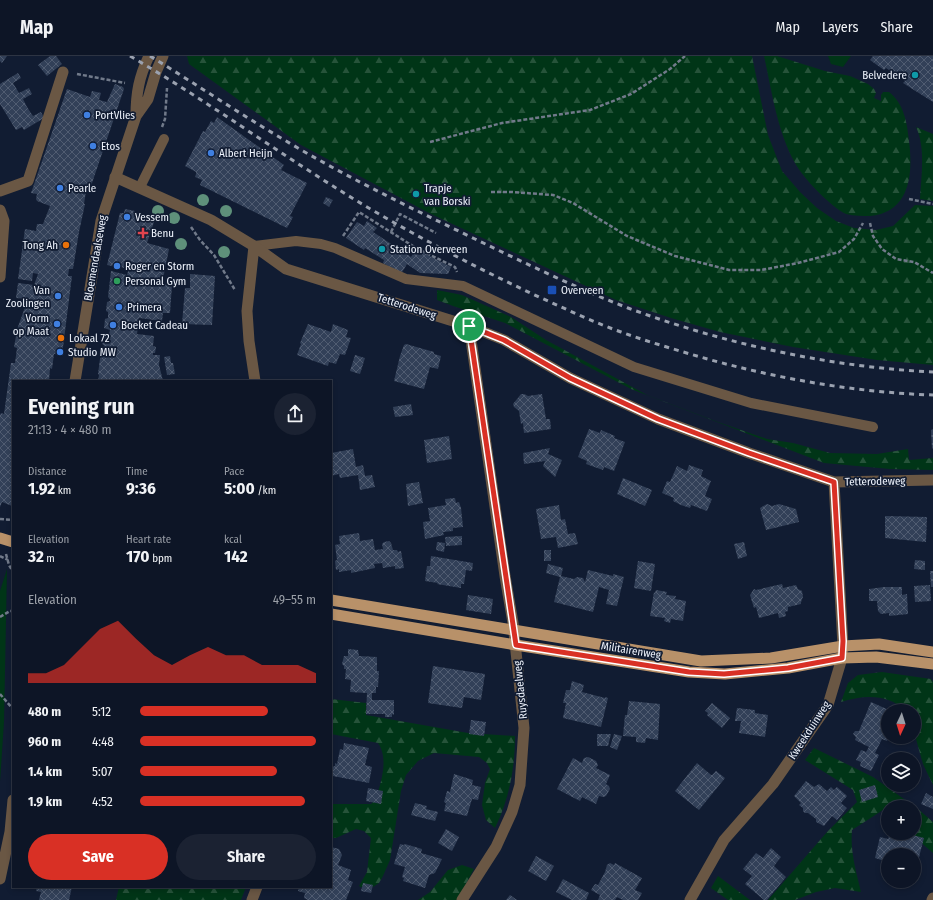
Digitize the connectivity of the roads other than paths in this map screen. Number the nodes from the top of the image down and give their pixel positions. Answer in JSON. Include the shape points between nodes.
{"nodes":[{"id":1,"x":149,"y":56,"type":"edge"},
{"id":2,"x":163,"y":56,"type":"edge"},
{"id":3,"x":63,"y":72,"type":"road end"},
{"id":4,"x":136,"y":116,"type":"junction"},
{"id":5,"x":161,"y":136,"type":"road end"},
{"id":6,"x":115,"y":177,"type":"junction"},
{"id":7,"x":140,"y":187,"type":"junction"},
{"id":8,"x":0,"y":191,"type":"edge"},
{"id":9,"x":0,"y":210,"type":"edge"},
{"id":10,"x":254,"y":246,"type":"junction"},
{"id":11,"x":0,"y":277,"type":"edge"},
{"id":12,"x":469,"y":326,"type":"junction"},
{"id":13,"x":75,"y":380,"type":"edge"},
{"id":14,"x":255,"y":380,"type":"edge"},
{"id":15,"x":872,"y":427,"type":"dead end"},
{"id":16,"x":933,"y":480,"type":"edge"},
{"id":17,"x":834,"y":482,"type":"junction"},
{"id":18,"x":0,"y":538,"type":"edge"},
{"id":19,"x":12,"y":542,"type":"edge"},
{"id":20,"x":332,"y":600,"type":"edge"},
{"id":21,"x":332,"y":614,"type":"edge"},
{"id":22,"x":514,"y":630,"type":"junction"},
{"id":23,"x":516,"y":645,"type":"junction"},
{"id":24,"x":843,"y":646,"type":"junction"},
{"id":25,"x":933,"y":652,"type":"edge"},
{"id":26,"x":842,"y":658,"type":"junction"},
{"id":27,"x":933,"y":664,"type":"edge"},
{"id":28,"x":12,"y":811,"type":"edge"},
{"id":29,"x":0,"y":879,"type":"edge"},
{"id":30,"x":257,"y":888,"type":"edge"},
{"id":31,"x":252,"y":900,"type":"edge"},
{"id":32,"x":462,"y":900,"type":"edge"},
{"id":33,"x":690,"y":900,"type":"edge"}],
"edges":[{"from":1,"to":4,"type":"street","name":"Bloemendaalseweg","via":[[136,95]]},
{"from":2,"to":4,"type":"street","name":"Bloemendaalseweg","via":[[148,99]]},
{"from":3,"to":8,"type":"street","via":[[28,181]]},
{"from":4,"to":6,"type":"street","name":"Bloemendaalseweg"},
{"from":5,"to":7,"type":"lane"},
{"from":6,"to":7,"type":"street","name":"Tetterodeweg"},
{"from":6,"to":13,"type":"street","name":"Bloemendaalseweg","via":[[101,221]]},
{"from":7,"to":10,"type":"street","name":"Tetterodeweg","via":[[212,220]]},
{"from":9,"to":11,"type":"street","via":[[4,221]]},
{"from":10,"to":12,"type":"street","name":"Tetterodeweg","via":[[286,269]]},
{"from":10,"to":14,"type":"street","via":[[247,311]]},
{"from":10,"to":15,"type":"lane","via":[[296,241],[335,248],[406,280],[463,286],[634,367],[751,403]]},
{"from":12,"to":17,"type":"street","name":"Tetterodeweg","via":[[504,340],[570,378],[658,419]]},
{"from":12,"to":22,"type":"street","name":"Ruysdaelweg"},
{"from":16,"to":17,"type":"street","name":"Tetterodeweg"},
{"from":17,"to":24,"type":"street","name":"Kweekduinweg"},
{"from":18,"to":19,"type":"main road"},
{"from":20,"to":22,"type":"main road","name":"Militairenweg"},
{"from":21,"to":23,"type":"main road","name":"Militairenweg"},
{"from":22,"to":23,"type":"street","name":"Ruysdaelweg"},
{"from":22,"to":24,"type":"main road","name":"Militairenweg","via":[[701,661],[771,658]]},
{"from":23,"to":26,"type":"main road","name":"Militairenweg","via":[[689,672],[724,674],[788,668]]},
{"from":23,"to":32,"type":"street","name":"Ruysdaelweg","via":[[524,728],[520,786],[512,812],[496,847]]},
{"from":24,"to":25,"type":"main road","name":"Militairenweg","via":[[879,644]]},
{"from":24,"to":26,"type":"street","name":"Kweekduinweg"},
{"from":26,"to":27,"type":"main road","name":"Militairenweg","via":[[876,657]]},
{"from":26,"to":33,"type":"street","name":"Kweekduinweg","via":[[828,705],[773,784],[724,840]]},
{"from":28,"to":29,"type":"street"},
{"from":30,"to":31,"type":"street"}]}
